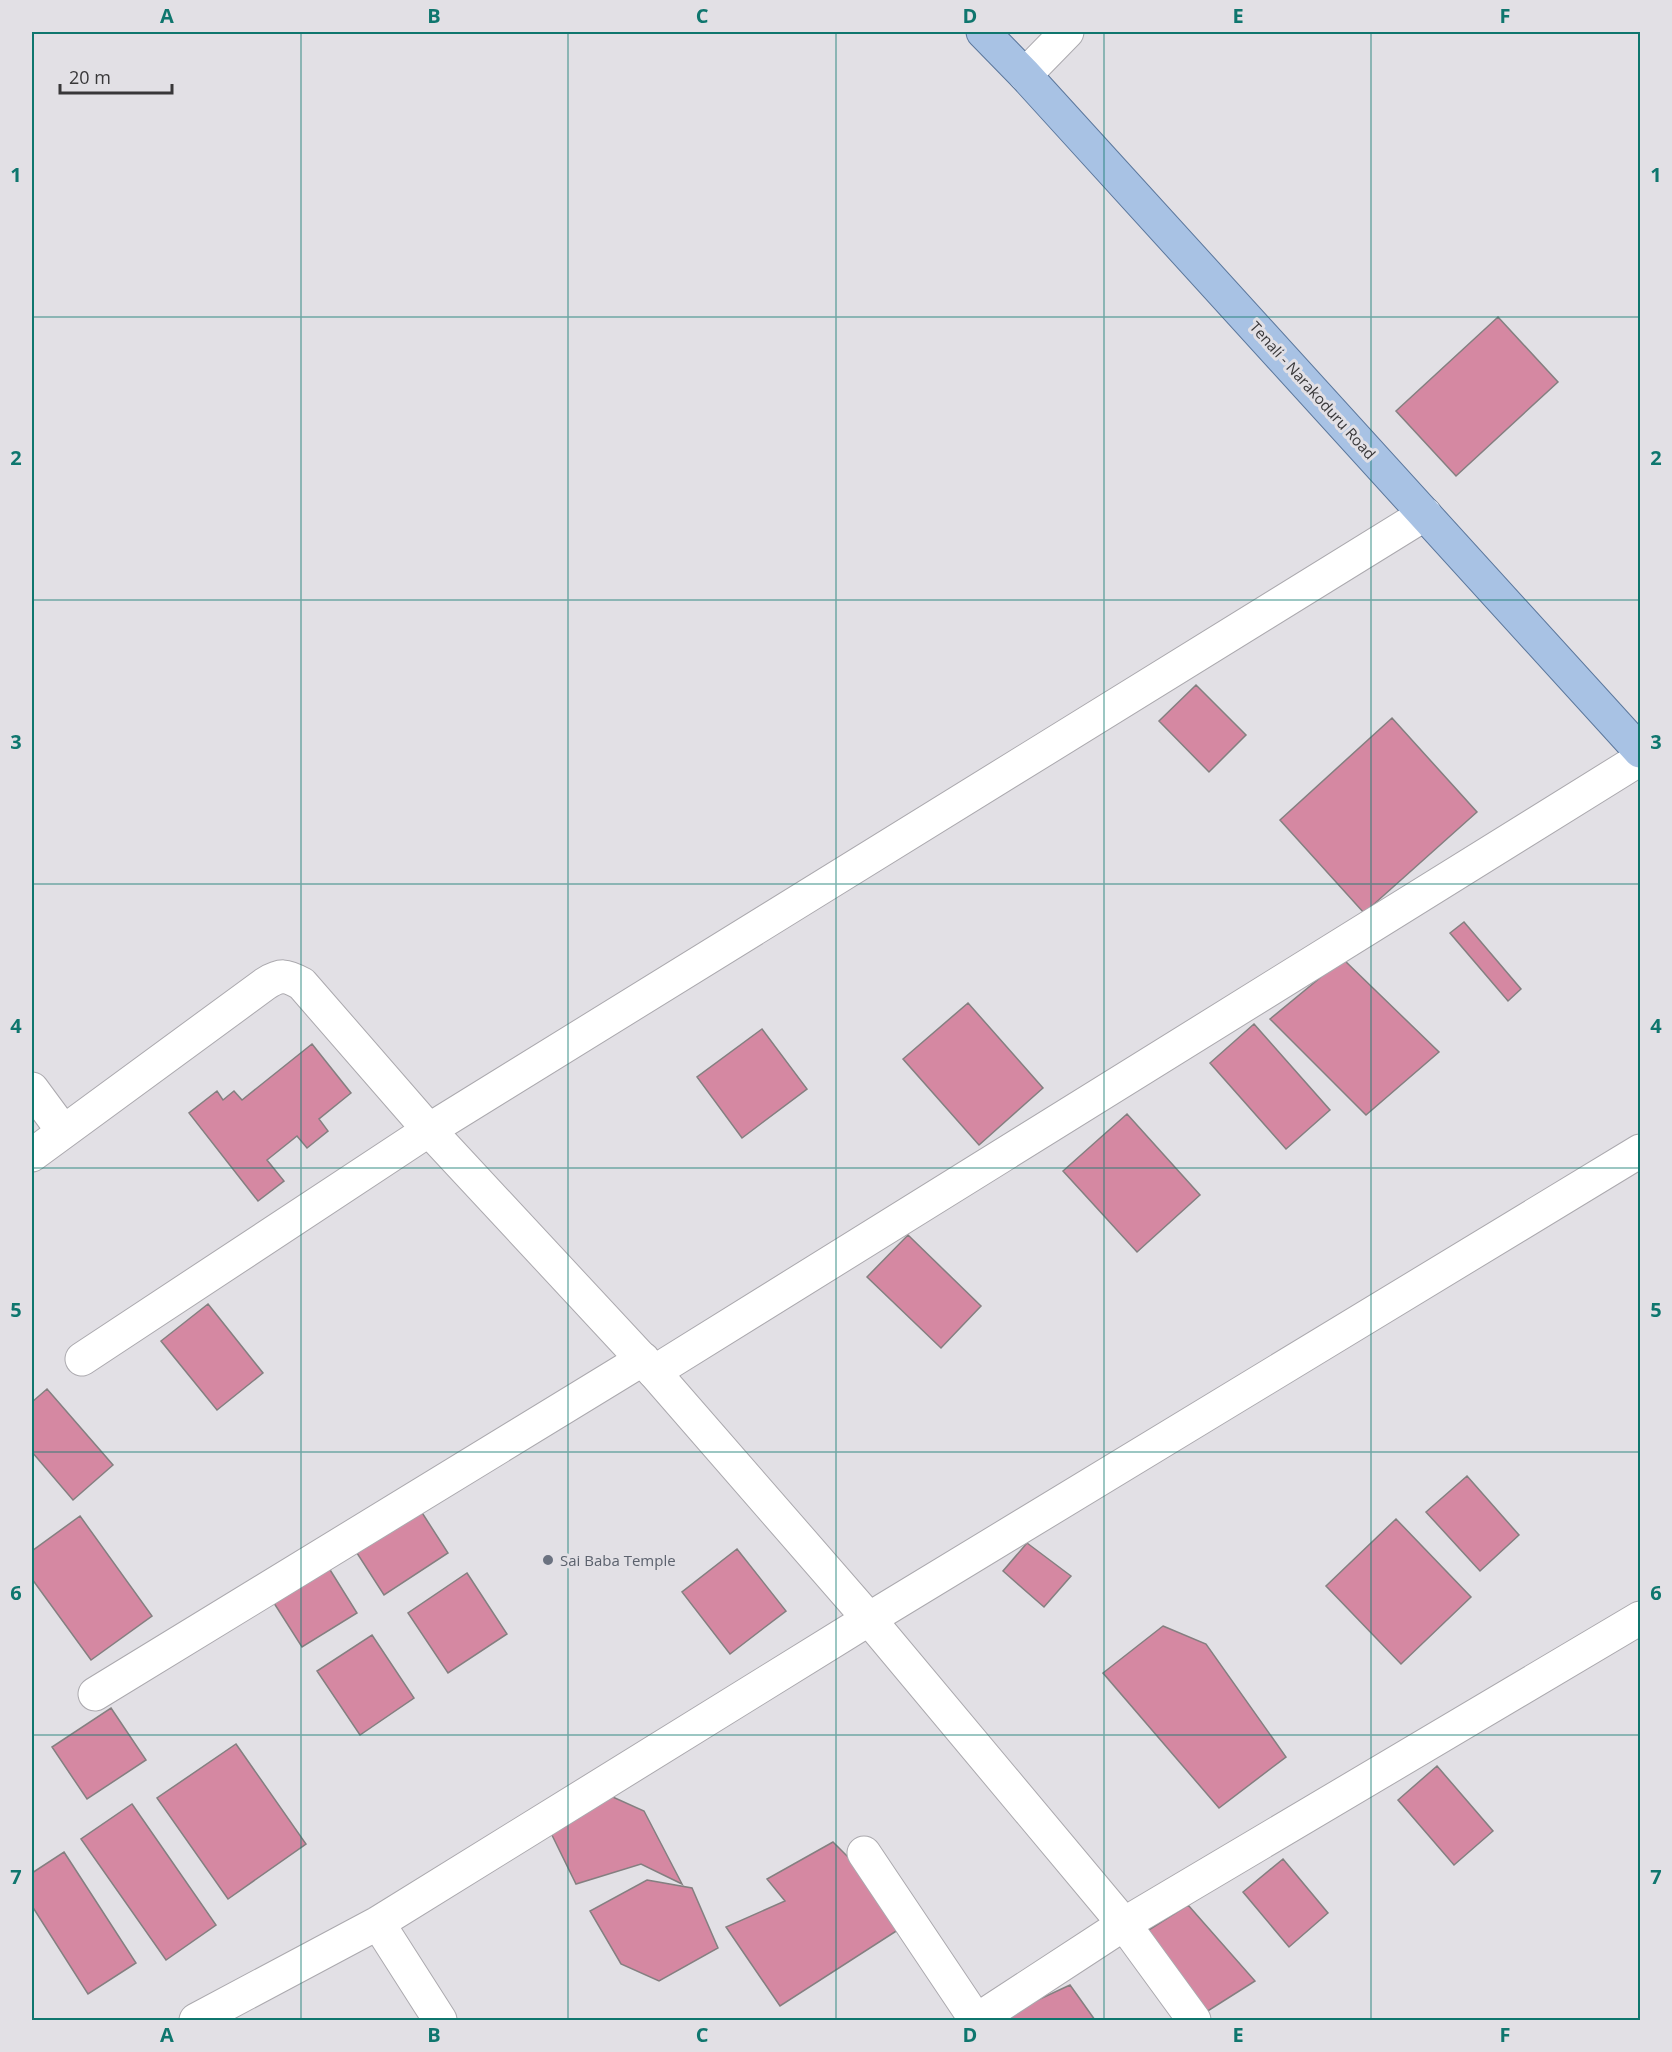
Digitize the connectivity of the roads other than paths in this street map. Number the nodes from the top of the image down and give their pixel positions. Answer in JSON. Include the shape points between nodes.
{"nodes":[{"id":1,"x":983,"y":32,"type":"edge"},
{"id":2,"x":1067,"y":32,"type":"edge"},
{"id":3,"x":1025,"y":75,"type":"junction"},
{"id":4,"x":1425,"y":514,"type":"junction"},
{"id":5,"x":1641,"y":751,"type":"edge"},
{"id":6,"x":1641,"y":759,"type":"edge"},
{"id":7,"x":32,"y":1089,"type":"edge"},
{"id":8,"x":429,"y":1130,"type":"junction"},
{"id":9,"x":63,"y":1131,"type":"junction"},
{"id":10,"x":1641,"y":1151,"type":"edge"},
{"id":11,"x":32,"y":1155,"type":"edge"},
{"id":12,"x":82,"y":1359,"type":"dead end"},
{"id":13,"x":649,"y":1365,"type":"junction"},
{"id":14,"x":869,"y":1618,"type":"junction"},
{"id":15,"x":1641,"y":1618,"type":"edge"},
{"id":16,"x":95,"y":1694,"type":"dead end"},
{"id":17,"x":864,"y":1853,"type":"dead end"},
{"id":18,"x":378,"y":1923,"type":"junction"},
{"id":19,"x":1124,"y":1924,"type":"junction"},
{"id":20,"x":196,"y":2020,"type":"edge"},
{"id":21,"x":441,"y":2020,"type":"edge"},
{"id":22,"x":977,"y":2020,"type":"edge"},
{"id":23,"x":1194,"y":2020,"type":"edge"}],
"edges":[{"from":1,"to":3,"type":"main road","name":"Tenali - Narakoduru Road"},
{"from":2,"to":3,"type":"street"},
{"from":3,"to":4,"type":"main road","name":"Tenali - Narakoduru Road"},
{"from":4,"to":5,"type":"main road","name":"Tenali - Narakoduru Road"},
{"from":4,"to":8,"type":"street"},
{"from":6,"to":13,"type":"street"},
{"from":7,"to":9,"type":"street"},
{"from":8,"to":9,"type":"street","via":[[302,984],[290,977],[277,976]]},
{"from":8,"to":12,"type":"street"},
{"from":8,"to":13,"type":"street"},
{"from":9,"to":11,"type":"street"},
{"from":10,"to":14,"type":"street"},
{"from":13,"to":14,"type":"street"},
{"from":13,"to":16,"type":"street"},
{"from":14,"to":18,"type":"street"},
{"from":14,"to":19,"type":"street"},
{"from":15,"to":19,"type":"street"},
{"from":17,"to":22,"type":"street"},
{"from":18,"to":20,"type":"street"},
{"from":18,"to":21,"type":"street"},
{"from":19,"to":22,"type":"street"},
{"from":19,"to":23,"type":"street"}]}
